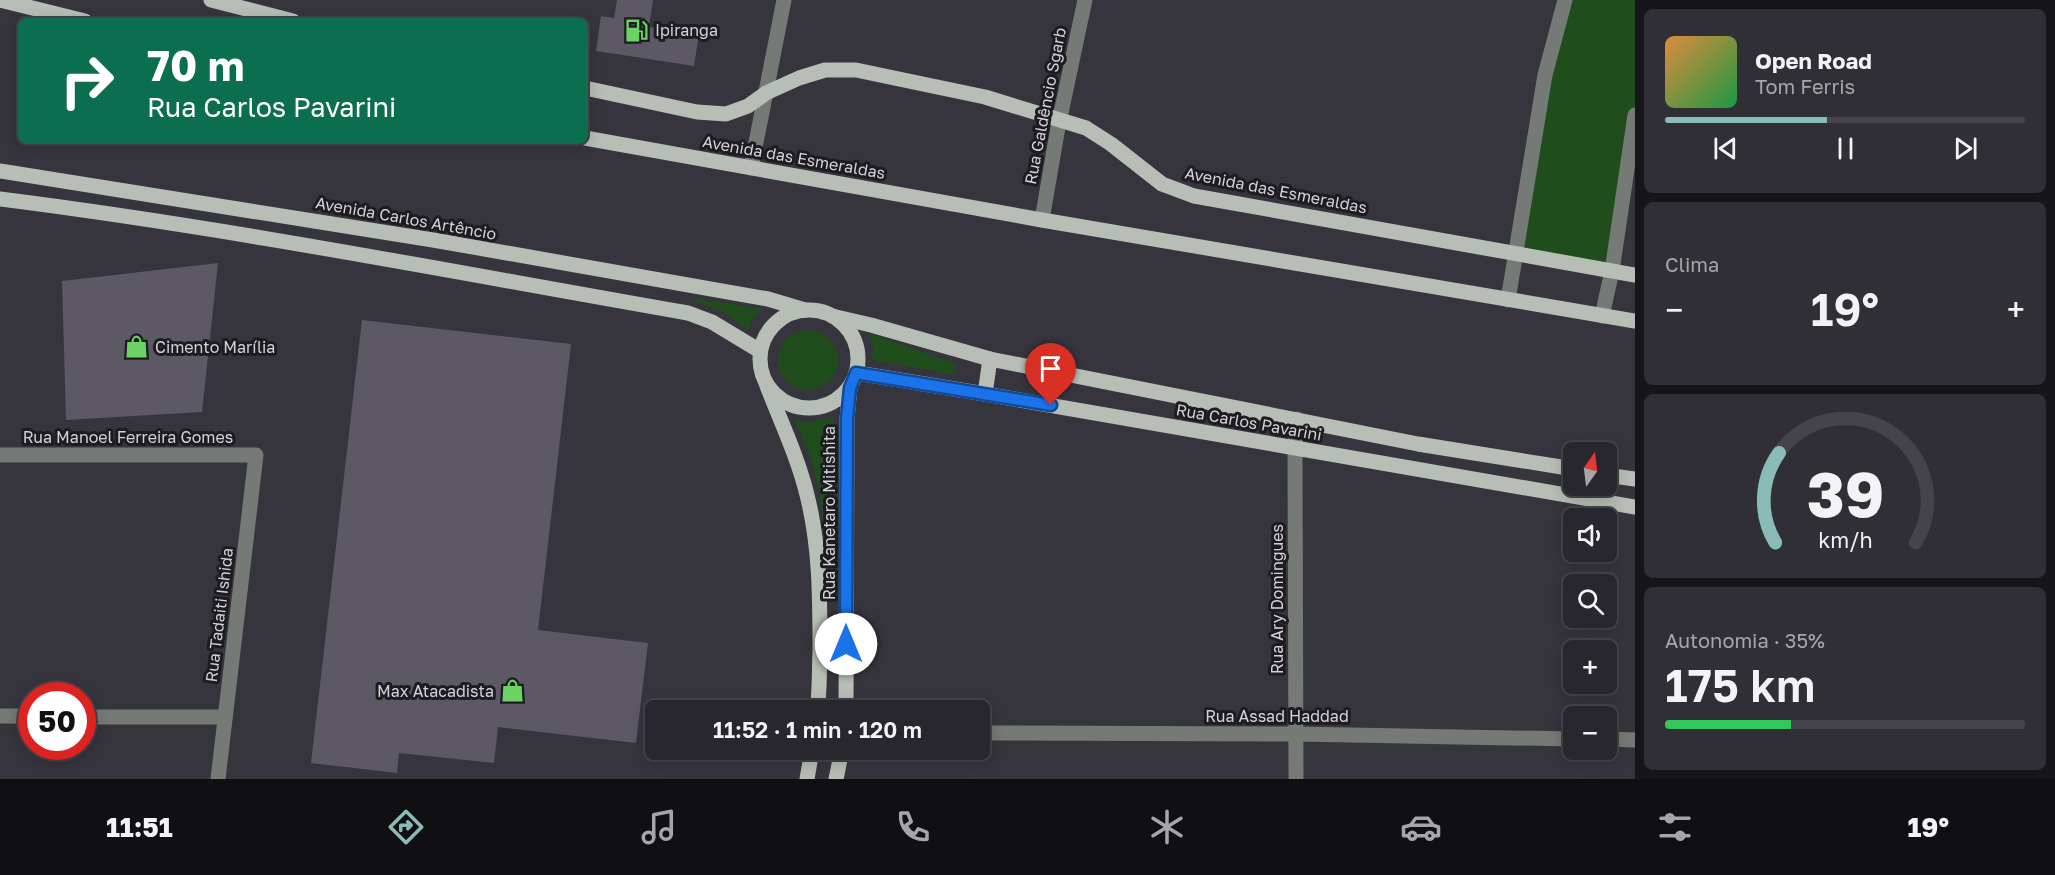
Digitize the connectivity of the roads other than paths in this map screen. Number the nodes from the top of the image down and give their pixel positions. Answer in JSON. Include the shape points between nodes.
{"nodes":[{"id":1,"x":0,"y":0,"type":"edge"},
{"id":2,"x":211,"y":0,"type":"edge"},
{"id":3,"x":784,"y":0,"type":"edge"},
{"id":4,"x":1084,"y":0,"type":"edge"},
{"id":5,"x":1565,"y":0,"type":"edge"},
{"id":6,"x":73,"y":18,"type":"edge"},
{"id":7,"x":281,"y":18,"type":"edge"},
{"id":8,"x":588,"y":89,"type":"edge"},
{"id":9,"x":766,"y":93,"type":"junction"},
{"id":10,"x":1635,"y":115,"type":"edge"},
{"id":11,"x":1059,"y":119,"type":"junction"},
{"id":12,"x":588,"y":139,"type":"edge"},
{"id":13,"x":751,"y":168,"type":"junction"},
{"id":14,"x":0,"y":171,"type":"edge"},
{"id":15,"x":0,"y":199,"type":"edge"},
{"id":16,"x":1041,"y":220,"type":"junction"},
{"id":17,"x":1514,"y":253,"type":"junction"},
{"id":18,"x":1612,"y":271,"type":"junction"},
{"id":19,"x":1635,"y":275,"type":"edge"},
{"id":20,"x":1508,"y":300,"type":"junction"},
{"id":21,"x":805,"y":310,"type":"junction"},
{"id":22,"x":832,"y":316,"type":"junction"},
{"id":23,"x":1602,"y":316,"type":"junction"},
{"id":24,"x":1635,"y":321,"type":"edge"},
{"id":25,"x":760,"y":351,"type":"junction"},
{"id":26,"x":990,"y":359,"type":"junction"},
{"id":27,"x":856,"y":373,"type":"junction"},
{"id":28,"x":767,"y":386,"type":"junction"},
{"id":29,"x":850,"y":388,"type":"junction"},
{"id":30,"x":984,"y":394,"type":"junction"},
{"id":31,"x":1297,"y":419,"type":"junction"},
{"id":32,"x":1294,"y":448,"type":"junction"},
{"id":33,"x":0,"y":455,"type":"edge"},
{"id":34,"x":256,"y":455,"type":"joint"},
{"id":35,"x":1563,"y":467,"type":"edge"},
{"id":36,"x":1617,"y":477,"type":"edge"},
{"id":37,"x":1635,"y":479,"type":"edge"},
{"id":38,"x":1635,"y":507,"type":"edge"},
{"id":39,"x":818,"y":700,"type":"edge"},
{"id":40,"x":846,"y":700,"type":"edge"},
{"id":41,"x":0,"y":716,"type":"edge"},
{"id":42,"x":18,"y":716,"type":"edge"},
{"id":43,"x":96,"y":717,"type":"edge"},
{"id":44,"x":225,"y":717,"type":"junction"},
{"id":45,"x":990,"y":733,"type":"edge"},
{"id":46,"x":1296,"y":734,"type":"junction"},
{"id":47,"x":1563,"y":739,"type":"edge"},
{"id":48,"x":1617,"y":740,"type":"edge"},
{"id":49,"x":1635,"y":740,"type":"edge"},
{"id":50,"x":810,"y":760,"type":"edge"},
{"id":51,"x":840,"y":760,"type":"edge"},
{"id":52,"x":218,"y":779,"type":"edge"},
{"id":53,"x":807,"y":779,"type":"edge"},
{"id":54,"x":836,"y":779,"type":"edge"},
{"id":55,"x":1296,"y":779,"type":"edge"}],
"edges":[{"from":1,"to":6,"type":"main road"},
{"from":2,"to":7,"type":"main road"},
{"from":3,"to":9,"type":"street"},
{"from":4,"to":11,"type":"street","name":"Rua Galdêncio Sgarb"},
{"from":5,"to":17,"type":"street","via":[[1545,75]]},
{"from":8,"to":9,"type":"main road","name":"Avenida das Esmeraldas","via":[[697,112],[726,114],[748,106]]},
{"from":9,"to":11,"type":"main road","name":"Avenida das Esmeraldas","via":[[825,70],[856,70],[985,97]]},
{"from":9,"to":13,"type":"street"},
{"from":10,"to":18,"type":"street"},
{"from":11,"to":16,"type":"street","name":"Rua Galdêncio Sgarb"},
{"from":11,"to":17,"type":"main road","name":"Avenida das Esmeraldas","via":[[1086,128],[1162,184],[1194,196]]},
{"from":12,"to":13,"type":"main road","name":"Avenida das Esmeraldas"},
{"from":13,"to":16,"type":"main road","name":"Avenida das Esmeraldas"},
{"from":14,"to":21,"type":"main road","name":"Avenida Carlos Artêncio","via":[[444,242],[768,299]]},
{"from":15,"to":25,"type":"main road","via":[[212,231],[688,313],[712,322]]},
{"from":16,"to":20,"type":"main road","name":"Avenida das Esmeraldas"},
{"from":17,"to":18,"type":"main road","name":"Avenida das Esmeraldas"},
{"from":17,"to":20,"type":"street"},
{"from":18,"to":19,"type":"main road","name":"Avenida das Esmeraldas"},
{"from":18,"to":23,"type":"street"},
{"from":20,"to":23,"type":"main road","name":"Avenida das Esmeraldas"},
{"from":21,"to":22,"type":"main road"},
{"from":21,"to":25,"type":"main road","via":[[775,323]]},
{"from":22,"to":26,"type":"main road","name":"Rua Carlos Pavarini"},
{"from":22,"to":27,"type":"main road","via":[[846,326],[855,340]]},
{"from":23,"to":24,"type":"main road","name":"Avenida das Esmeraldas"},
{"from":25,"to":28,"type":"main road","via":[[760,369]]},
{"from":26,"to":30,"type":"main road"},
{"from":26,"to":31,"type":"main road","name":"Rua Carlos Pavarini"},
{"from":27,"to":29,"type":"main road"},
{"from":27,"to":30,"type":"main road","name":"Rua Carlos Pavarini"},
{"from":28,"to":29,"type":"main road","via":[[792,406],[808,409],[831,403]]},
{"from":28,"to":39,"type":"main road","name":"Rua Kanetaro Mitishita","via":[[796,460],[814,527],[820,622]]},
{"from":29,"to":40,"type":"main road","name":"Rua Kanetaro Mitishita"},
{"from":30,"to":32,"type":"main road","name":"Rua Carlos Pavarini"},
{"from":31,"to":32,"type":"street","name":"Rua Ary Domingues"},
{"from":31,"to":35,"type":"main road","name":"Rua Carlos Pavarini","via":[[1418,444]]},
{"from":32,"to":38,"type":"main road","name":"Rua Carlos Pavarini"},
{"from":32,"to":46,"type":"street","name":"Rua Ary Domingues"},
{"from":33,"to":34,"type":"street","name":"Rua Manoel Ferreira Gomes"},
{"from":34,"to":44,"type":"street","name":"Rua Tadaiti Ishida"},
{"from":36,"to":37,"type":"main road"},
{"from":41,"to":42,"type":"street"},
{"from":43,"to":44,"type":"street"},
{"from":44,"to":52,"type":"street","name":"Rua Tadaiti Ishida"},
{"from":45,"to":46,"type":"street","name":"Rua Assad Haddad"},
{"from":46,"to":47,"type":"street","name":"Rua Assad Haddad"},
{"from":46,"to":55,"type":"street","name":"Rua Ary Domingues"},
{"from":48,"to":49,"type":"street"},
{"from":50,"to":53,"type":"main road"},
{"from":51,"to":54,"type":"main road"}]}
